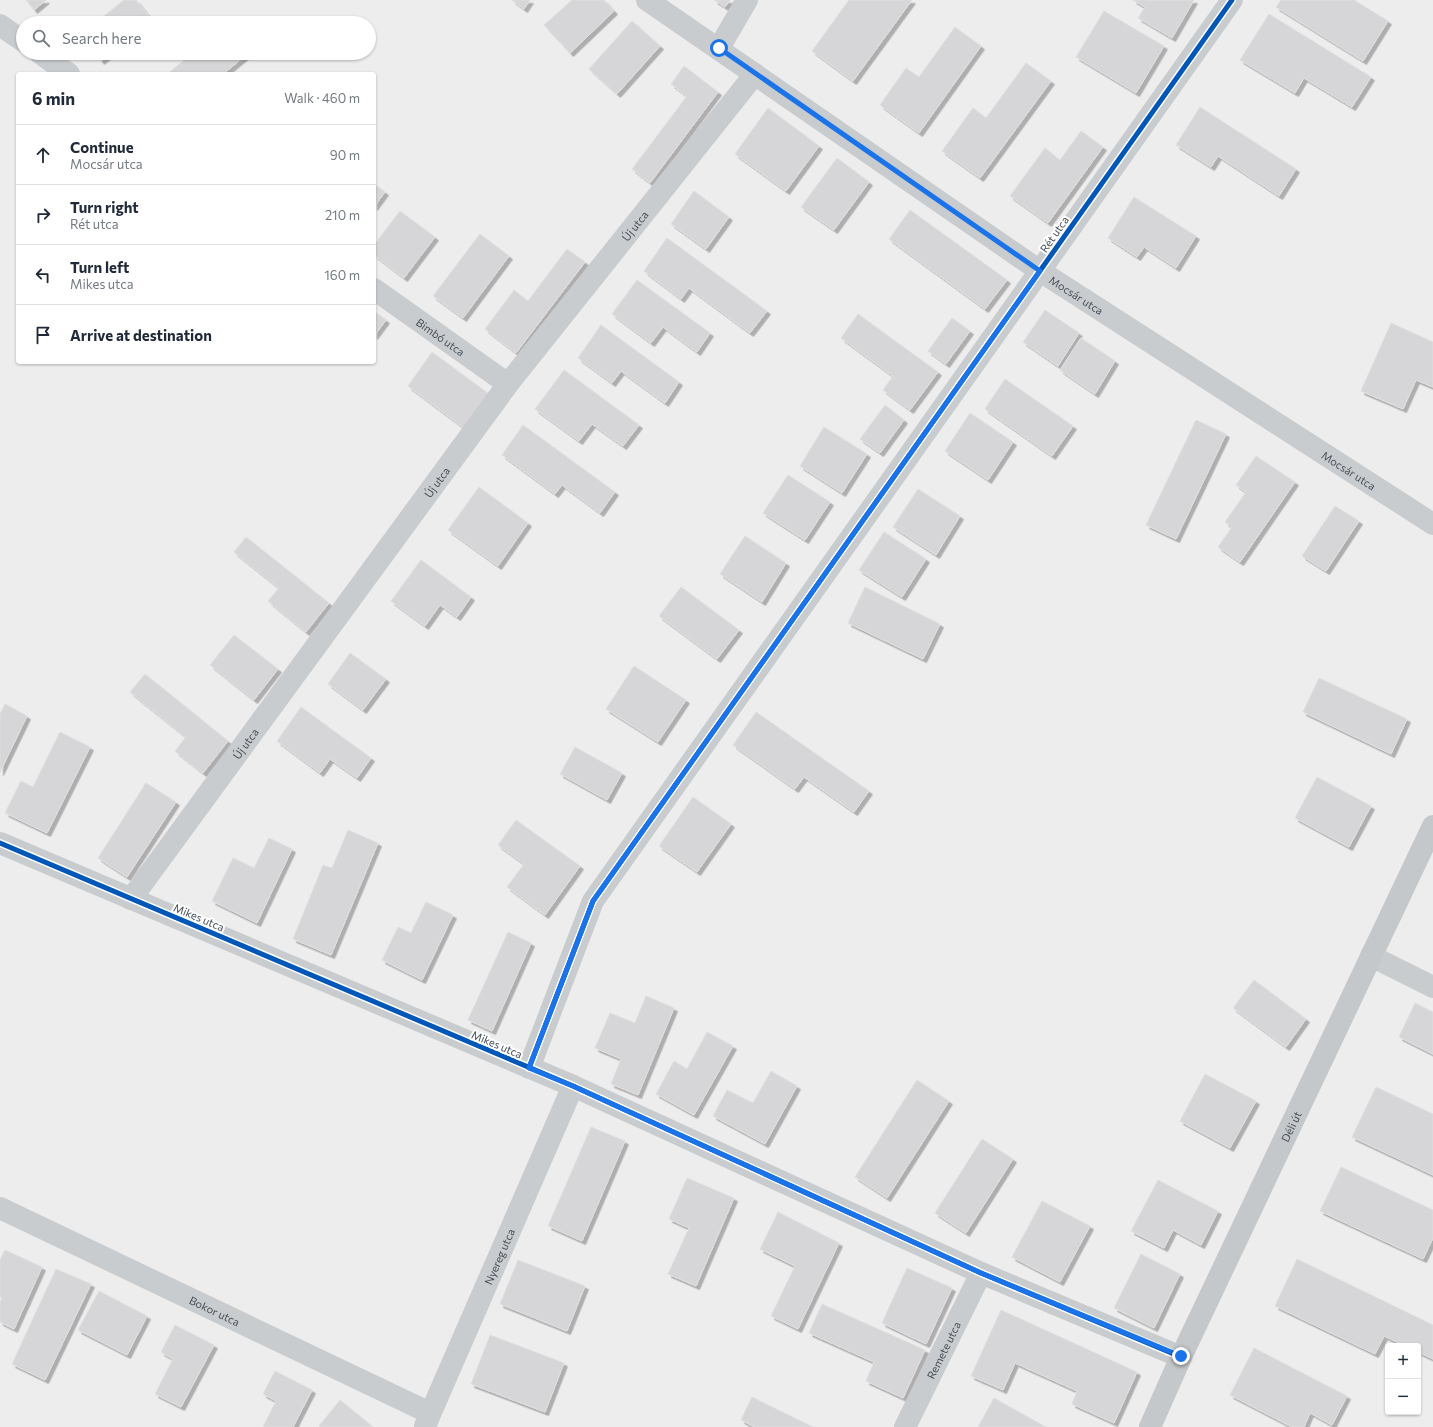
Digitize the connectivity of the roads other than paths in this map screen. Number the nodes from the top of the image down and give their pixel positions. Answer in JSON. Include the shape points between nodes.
{"nodes":[{"id":1,"x":647,"y":0,"type":"edge"},
{"id":2,"x":747,"y":0,"type":"edge"},
{"id":3,"x":1232,"y":0,"type":"edge"},
{"id":4,"x":0,"y":25,"type":"edge"},
{"id":5,"x":16,"y":36,"type":"edge"},
{"id":6,"x":719,"y":48,"type":"junction"},
{"id":7,"x":50,"y":60,"type":"edge"},
{"id":8,"x":66,"y":72,"type":"edge"},
{"id":9,"x":755,"y":74,"type":"junction"},
{"id":10,"x":1040,"y":271,"type":"junction"},
{"id":11,"x":376,"y":290,"type":"edge"},
{"id":12,"x":508,"y":384,"type":"junction"},
{"id":13,"x":1433,"y":524,"type":"edge"},
{"id":14,"x":1433,"y":826,"type":"edge"},
{"id":15,"x":0,"y":843,"type":"edge"},
{"id":16,"x":131,"y":899,"type":"junction"},
{"id":17,"x":1372,"y":956,"type":"junction"},
{"id":18,"x":1433,"y":988,"type":"edge"},
{"id":19,"x":529,"y":1068,"type":"junction"},
{"id":20,"x":573,"y":1086,"type":"junction"},
{"id":21,"x":0,"y":1208,"type":"edge"},
{"id":22,"x":981,"y":1273,"type":"junction"},
{"id":23,"x":1181,"y":1356,"type":"junction"},
{"id":24,"x":427,"y":1420,"type":"edge"},
{"id":25,"x":905,"y":1427,"type":"edge"},
{"id":26,"x":1150,"y":1427,"type":"edge"}],
"edges":[{"from":1,"to":6,"type":"street","name":"Mocsár utca"},
{"from":2,"to":6,"type":"street"},
{"from":3,"to":10,"type":"street","name":"Rét utca"},
{"from":4,"to":5,"type":"street"},
{"from":6,"to":9,"type":"street","name":"Mocsár utca"},
{"from":7,"to":8,"type":"street"},
{"from":9,"to":10,"type":"street","name":"Mocsár utca"},
{"from":9,"to":12,"type":"street","name":"Új utca"},
{"from":10,"to":13,"type":"street","name":"Mocsár utca"},
{"from":10,"to":19,"type":"street","name":"Rét utca","via":[[593,901]]},
{"from":11,"to":12,"type":"street","name":"Bimbó utca"},
{"from":12,"to":16,"type":"street","name":"Új utca"},
{"from":14,"to":17,"type":"main road","name":"Déli út"},
{"from":15,"to":16,"type":"street","name":"Mikes utca"},
{"from":16,"to":19,"type":"street","name":"Mikes utca"},
{"from":17,"to":18,"type":"street"},
{"from":17,"to":23,"type":"main road","name":"Déli út"},
{"from":19,"to":20,"type":"street","name":"Mikes utca"},
{"from":20,"to":22,"type":"street","name":"Mikes utca"},
{"from":20,"to":24,"type":"street","name":"Nyereg utca"},
{"from":21,"to":24,"type":"street","name":"Bokor utca"},
{"from":22,"to":23,"type":"street","name":"Mikes utca"},
{"from":22,"to":25,"type":"street","name":"Remete utca"},
{"from":23,"to":26,"type":"main road","name":"Déli út"}]}
